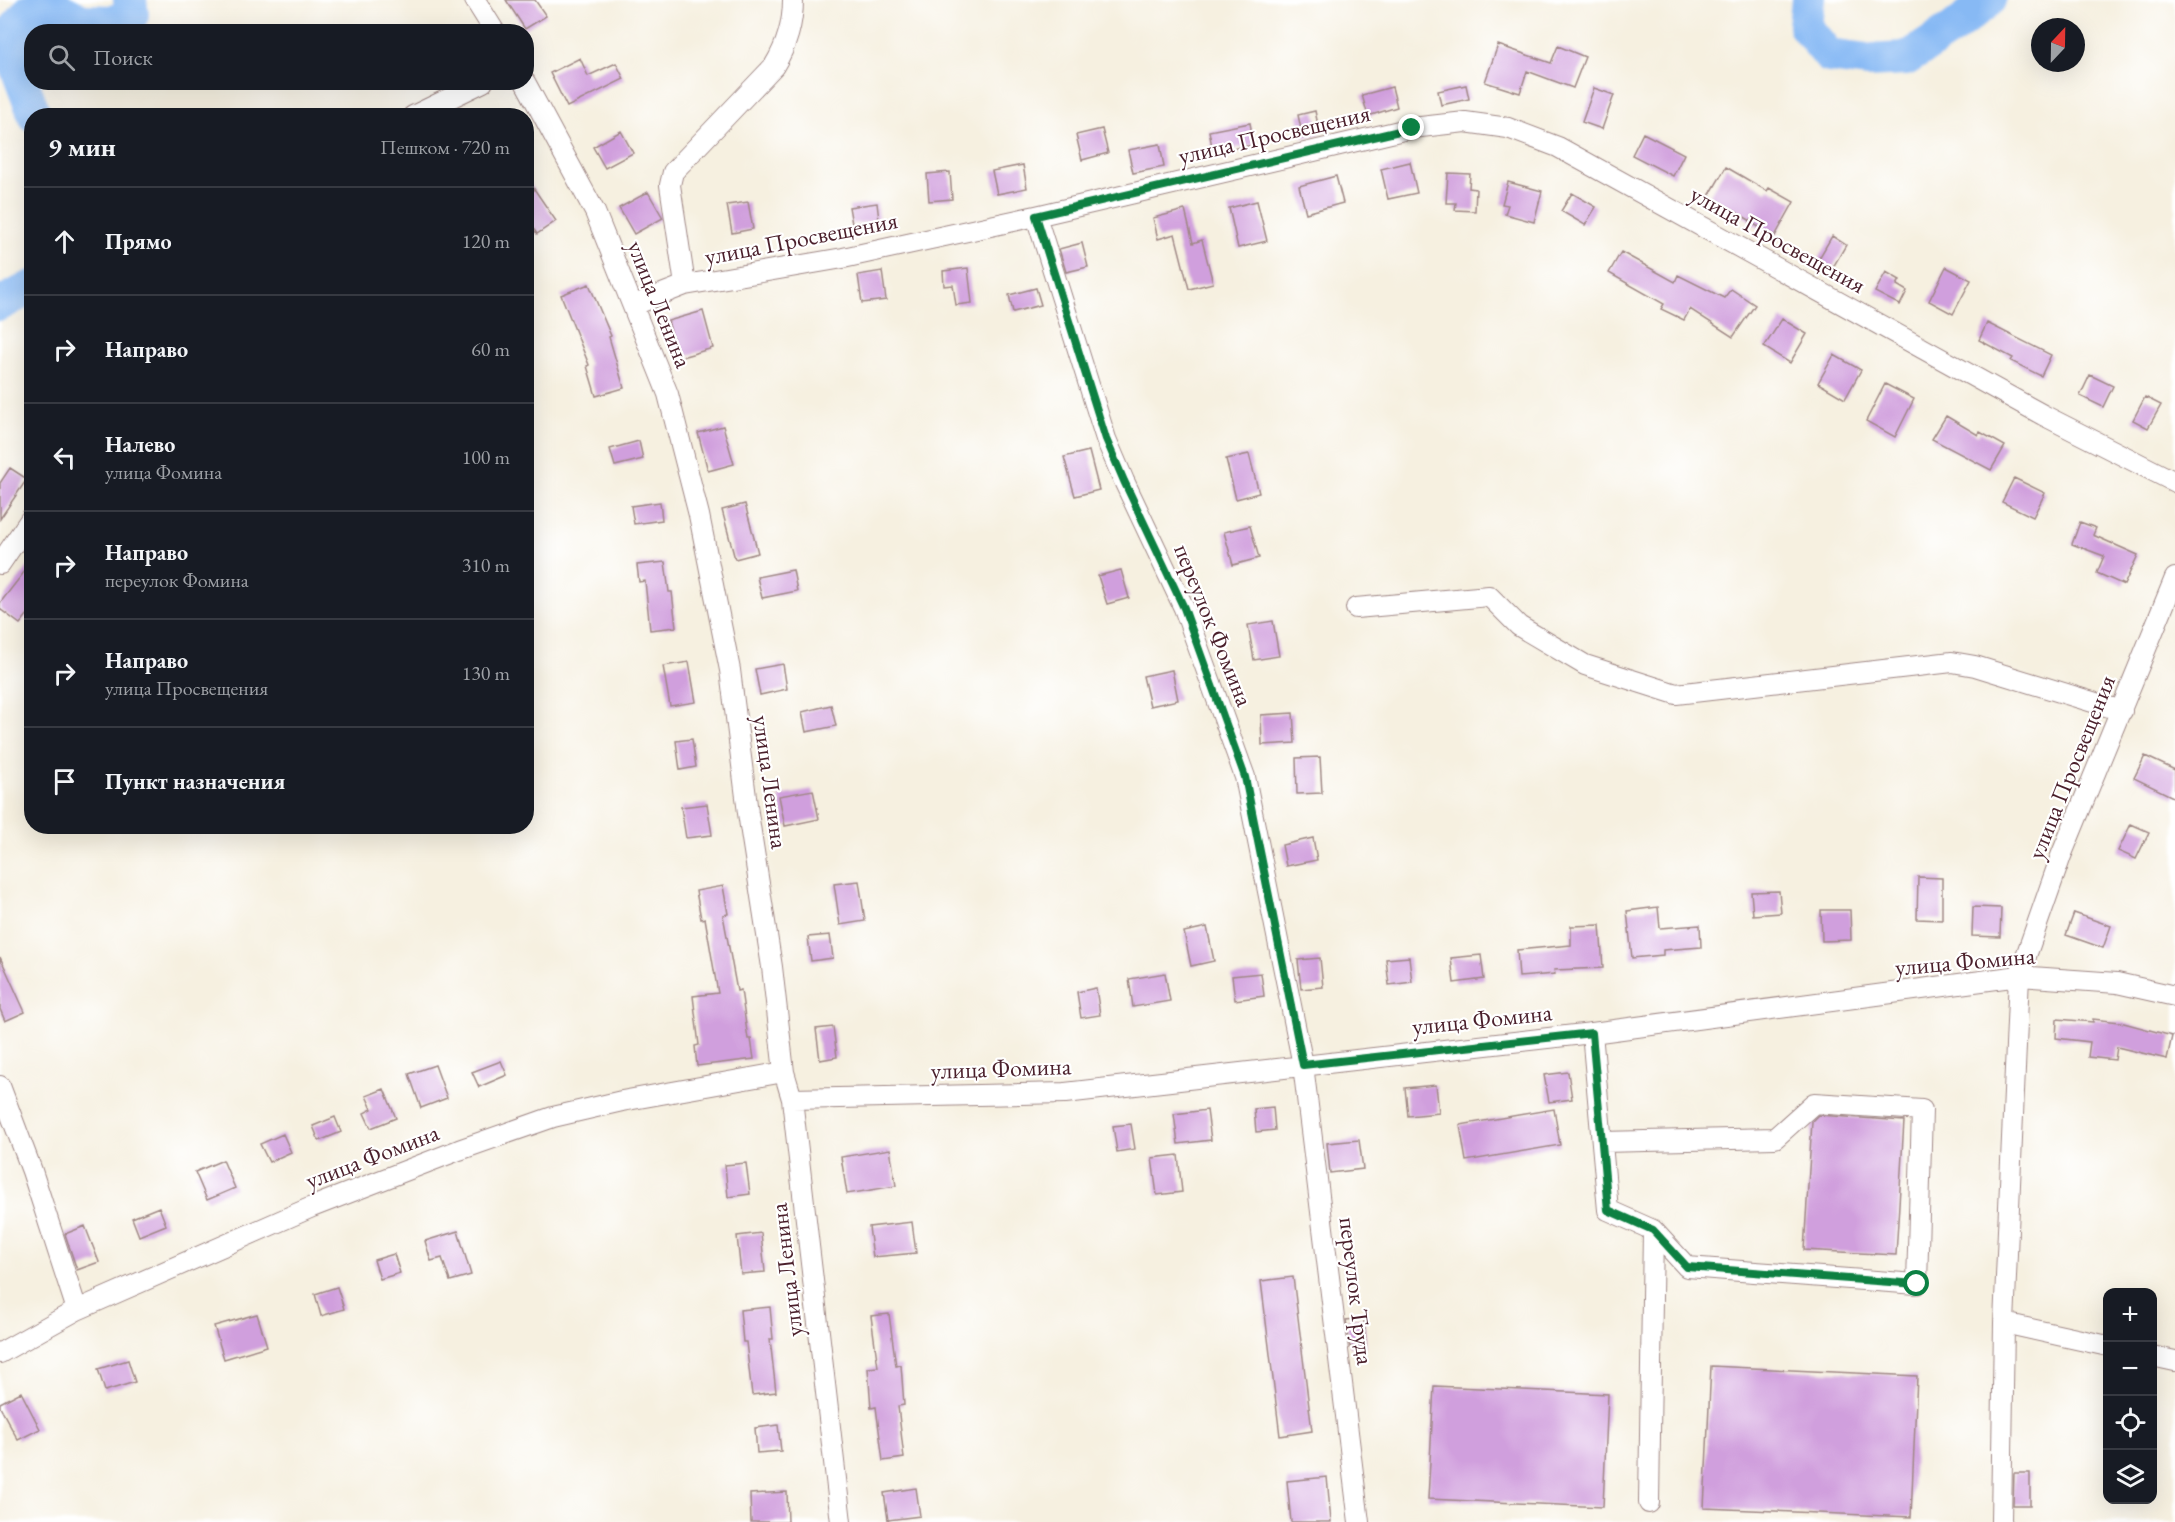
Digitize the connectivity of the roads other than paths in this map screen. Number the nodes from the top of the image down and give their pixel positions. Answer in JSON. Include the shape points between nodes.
{"nodes":[{"id":1,"x":474,"y":0,"type":"edge"},
{"id":2,"x":793,"y":0,"type":"edge"},
{"id":3,"x":490,"y":24,"type":"edge"},
{"id":4,"x":467,"y":90,"type":"edge"},
{"id":5,"x":529,"y":90,"type":"edge"},
{"id":6,"x":429,"y":108,"type":"edge"},
{"id":7,"x":1036,"y":216,"type":"junction"},
{"id":8,"x":685,"y":285,"type":"junction"},
{"id":9,"x":633,"y":305,"type":"junction"},
{"id":10,"x":2175,"y":482,"type":"edge"},
{"id":11,"x":24,"y":529,"type":"edge"},
{"id":12,"x":0,"y":564,"type":"edge"},
{"id":13,"x":2175,"y":578,"type":"edge"},
{"id":14,"x":1356,"y":608,"type":"dead end"},
{"id":15,"x":2122,"y":711,"type":"junction"},
{"id":16,"x":2019,"y":976,"type":"junction"},
{"id":17,"x":2175,"y":996,"type":"edge"},
{"id":18,"x":1592,"y":1033,"type":"junction"},
{"id":19,"x":1303,"y":1065,"type":"junction"},
{"id":20,"x":784,"y":1072,"type":"junction"},
{"id":21,"x":0,"y":1086,"type":"edge"},
{"id":22,"x":792,"y":1099,"type":"junction"},
{"id":23,"x":1602,"y":1142,"type":"junction"},
{"id":24,"x":1653,"y":1230,"type":"junction"},
{"id":25,"x":76,"y":1310,"type":"junction"},
{"id":26,"x":2004,"y":1323,"type":"junction"},
{"id":27,"x":2103,"y":1345,"type":"edge"},
{"id":28,"x":0,"y":1353,"type":"edge"},
{"id":29,"x":2157,"y":1357,"type":"edge"},
{"id":30,"x":2175,"y":1361,"type":"edge"},
{"id":31,"x":1648,"y":1503,"type":"dead end"},
{"id":32,"x":841,"y":1522,"type":"edge"},
{"id":33,"x":1359,"y":1522,"type":"edge"},
{"id":34,"x":2001,"y":1522,"type":"edge"}],
"edges":[{"from":1,"to":3,"type":"street"},
{"from":2,"to":8,"type":"street","via":[[793,20],[784,50],[774,66],[673,172],[670,185]]},
{"from":4,"to":6,"type":"street"},
{"from":5,"to":9,"type":"street","name":"улица Ленина","via":[[595,212]]},
{"from":7,"to":8,"type":"street","name":"улица Просвещения","via":[[843,258]]},
{"from":7,"to":10,"type":"street","name":"улица Просвещения","via":[[1412,128],[1465,122],[1508,128],[1568,152],[2043,415]]},
{"from":7,"to":19,"type":"street","name":"переулок Фомина","via":[[1106,439],[1184,608],[1245,777]]},
{"from":8,"to":9,"type":"street","name":"улица Просвещения"},
{"from":9,"to":20,"type":"street","name":"улица Ленина","via":[[668,394],[699,515],[730,670]]},
{"from":11,"to":12,"type":"street"},
{"from":13,"to":15,"type":"street","name":"улица Просвещения"},
{"from":14,"to":15,"type":"street","via":[[1489,596],[1519,626],[1585,665],[1676,694],[1952,662]]},
{"from":15,"to":16,"type":"street","name":"улица Просвещения","via":[[2061,856]]},
{"from":16,"to":17,"type":"street","name":"улица Фомина","via":[[2117,983]]},
{"from":16,"to":18,"type":"street","name":"улица Фомина"},
{"from":16,"to":26,"type":"street","name":"улица Просвещения"},
{"from":18,"to":19,"type":"street","name":"улица Фомина"},
{"from":18,"to":23,"type":"street"},
{"from":19,"to":22,"type":"street","name":"улица Фомина","via":[[1065,1092]]},
{"from":19,"to":33,"type":"street","name":"переулок Труда"},
{"from":20,"to":22,"type":"street","name":"улица Ленина"},
{"from":20,"to":25,"type":"street","name":"улица Фомина","via":[[553,1117],[312,1207]]},
{"from":21,"to":25,"type":"street"},
{"from":22,"to":32,"type":"street","name":"улица Ленина"},
{"from":23,"to":24,"type":"street","via":[[1608,1210]]},
{"from":23,"to":24,"type":"street","via":[[1775,1138],[1814,1103],[1922,1110],[1917,1284],[1687,1267]]},
{"from":24,"to":31,"type":"street"},
{"from":25,"to":28,"type":"street","name":"улица Фомина"},
{"from":26,"to":27,"type":"street"},
{"from":26,"to":34,"type":"street","name":"улица Просвещения"},
{"from":29,"to":30,"type":"street"}]}
